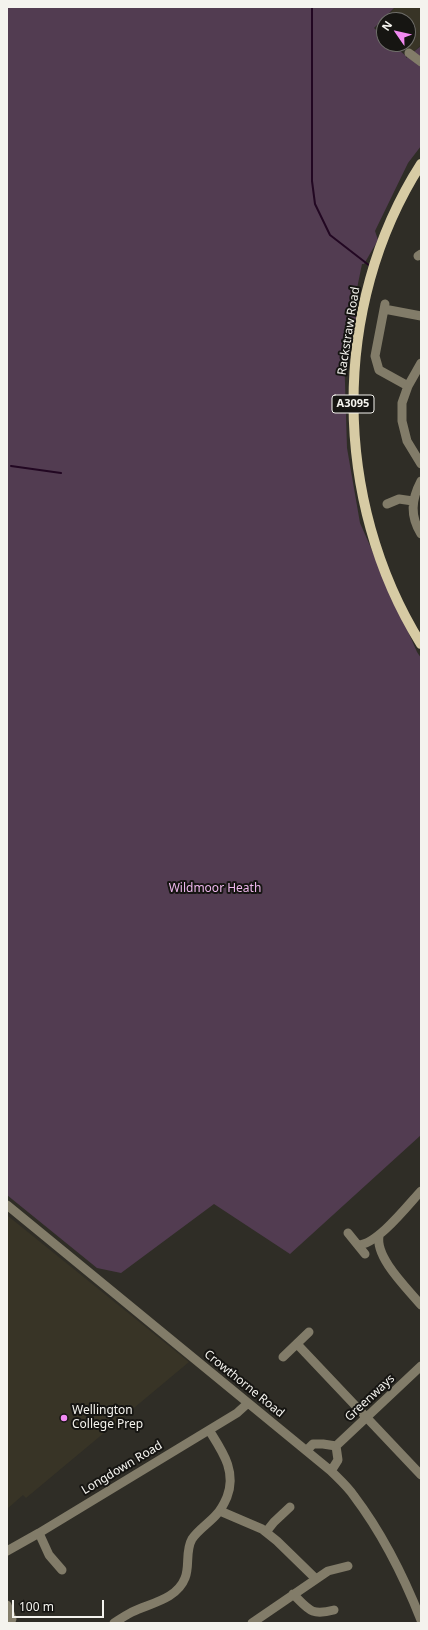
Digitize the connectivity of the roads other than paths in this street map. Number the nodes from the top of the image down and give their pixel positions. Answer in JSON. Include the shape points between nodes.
{"nodes":[{"id":1,"x":409,"y":53,"type":"dead end"},
{"id":2,"x":421,"y":62,"type":"edge"},
{"id":3,"x":421,"y":164,"type":"edge"},
{"id":4,"x":421,"y":316,"type":"edge"},
{"id":5,"x":421,"y":363,"type":"edge"},
{"id":6,"x":408,"y":386,"type":"junction"},
{"id":7,"x":418,"y":451,"type":"edge"},
{"id":8,"x":421,"y":464,"type":"edge"},
{"id":9,"x":421,"y":481,"type":"edge"},
{"id":10,"x":413,"y":501,"type":"junction"},
{"id":11,"x":388,"y":504,"type":"dead end"},
{"id":12,"x":421,"y":534,"type":"edge"},
{"id":13,"x":421,"y":644,"type":"edge"},
{"id":14,"x":421,"y":1191,"type":"edge"},
{"id":15,"x":7,"y":1205,"type":"edge"},
{"id":16,"x":348,"y":1232,"type":"dead end"},
{"id":17,"x":379,"y":1236,"type":"junction"},
{"id":18,"x":370,"y":1242,"type":"junction"},
{"id":19,"x":358,"y":1245,"type":"junction"},
{"id":20,"x":379,"y":1246,"type":"junction"},
{"id":21,"x":365,"y":1254,"type":"dead end"},
{"id":22,"x":421,"y":1305,"type":"edge"},
{"id":23,"x":309,"y":1332,"type":"dead end"},
{"id":24,"x":297,"y":1344,"type":"junction"},
{"id":25,"x":283,"y":1357,"type":"dead end"},
{"id":26,"x":421,"y":1366,"type":"edge"},
{"id":27,"x":248,"y":1403,"type":"junction"},
{"id":28,"x":367,"y":1418,"type":"junction"},
{"id":29,"x":209,"y":1430,"type":"junction"},
{"id":30,"x":336,"y":1446,"type":"junction"},
{"id":31,"x":307,"y":1450,"type":"junction"},
{"id":32,"x":331,"y":1471,"type":"junction"},
{"id":33,"x":421,"y":1475,"type":"edge"},
{"id":34,"x":290,"y":1507,"type":"dead end"},
{"id":35,"x":220,"y":1511,"type":"junction"},
{"id":36,"x":266,"y":1532,"type":"junction"},
{"id":37,"x":39,"y":1533,"type":"junction"},
{"id":38,"x":7,"y":1551,"type":"edge"},
{"id":39,"x":348,"y":1566,"type":"dead end"},
{"id":40,"x":62,"y":1570,"type":"dead end"},
{"id":41,"x":316,"y":1579,"type":"junction"},
{"id":42,"x":293,"y":1594,"type":"junction"},
{"id":43,"x":7,"y":1605,"type":"edge"},
{"id":44,"x":418,"y":1606,"type":"edge"},
{"id":45,"x":334,"y":1610,"type":"dead end"},
{"id":46,"x":421,"y":1620,"type":"edge"},
{"id":47,"x":10,"y":1623,"type":"edge"},
{"id":48,"x":114,"y":1623,"type":"edge"},
{"id":49,"x":252,"y":1623,"type":"edge"}],
"edges":[{"from":1,"to":2,"type":"street"},
{"from":3,"to":13,"type":"main road","name":"Rackstraw Road","number":"A3095","via":[[397,207],[372,274],[363,309],[353,405],[358,469],[373,534],[394,594]]},
{"from":4,"to":6,"type":"street","via":[[384,307],[375,356],[379,370]]},
{"from":5,"to":6,"type":"street"},
{"from":6,"to":7,"type":"street","via":[[402,403],[402,421],[407,441]]},
{"from":7,"to":8,"type":"street"},
{"from":9,"to":10,"type":"street"},
{"from":10,"to":11,"type":"street","via":[[399,499]]},
{"from":10,"to":12,"type":"street","via":[[413,513]]},
{"from":14,"to":17,"type":"street"},
{"from":15,"to":27,"type":"street","name":"Crowthorne Road"},
{"from":16,"to":19,"type":"street"},
{"from":17,"to":18,"type":"street"},
{"from":17,"to":20,"type":"street"},
{"from":18,"to":19,"type":"street"},
{"from":18,"to":20,"type":"street"},
{"from":19,"to":21,"type":"street"},
{"from":20,"to":22,"type":"street","via":[[385,1259]]},
{"from":23,"to":24,"type":"street"},
{"from":24,"to":25,"type":"street"},
{"from":24,"to":28,"type":"street"},
{"from":26,"to":28,"type":"street","name":"Greenways"},
{"from":27,"to":29,"type":"street","name":"Longdown Road"},
{"from":27,"to":31,"type":"street","name":"Crowthorne Road"},
{"from":28,"to":30,"type":"street","name":"Greenways"},
{"from":28,"to":33,"type":"street"},
{"from":29,"to":35,"type":"street","via":[[231,1471],[230,1489]]},
{"from":29,"to":37,"type":"street","name":"Longdown Road"},
{"from":30,"to":31,"type":"street","via":[[314,1444]]},
{"from":30,"to":32,"type":"street","via":[[338,1460]]},
{"from":31,"to":32,"type":"street","name":"Crowthorne Road"},
{"from":32,"to":44,"type":"street","name":"Crowthorne Road","via":[[354,1495],[372,1522]]},
{"from":34,"to":36,"type":"street"},
{"from":35,"to":36,"type":"street"},
{"from":35,"to":48,"type":"street","via":[[192,1539],[188,1550],[186,1576],[180,1587],[170,1595]]},
{"from":36,"to":41,"type":"street"},
{"from":37,"to":38,"type":"street","name":"Longdown Road"},
{"from":37,"to":40,"type":"street","via":[[49,1555]]},
{"from":39,"to":41,"type":"street","via":[[328,1570]]},
{"from":41,"to":42,"type":"street"},
{"from":42,"to":45,"type":"street","via":[[310,1611],[321,1614]]},
{"from":42,"to":49,"type":"street"},
{"from":43,"to":47,"type":"street","via":[[12,1618]]},
{"from":44,"to":46,"type":"street","name":"Crowthorne Road"}]}
